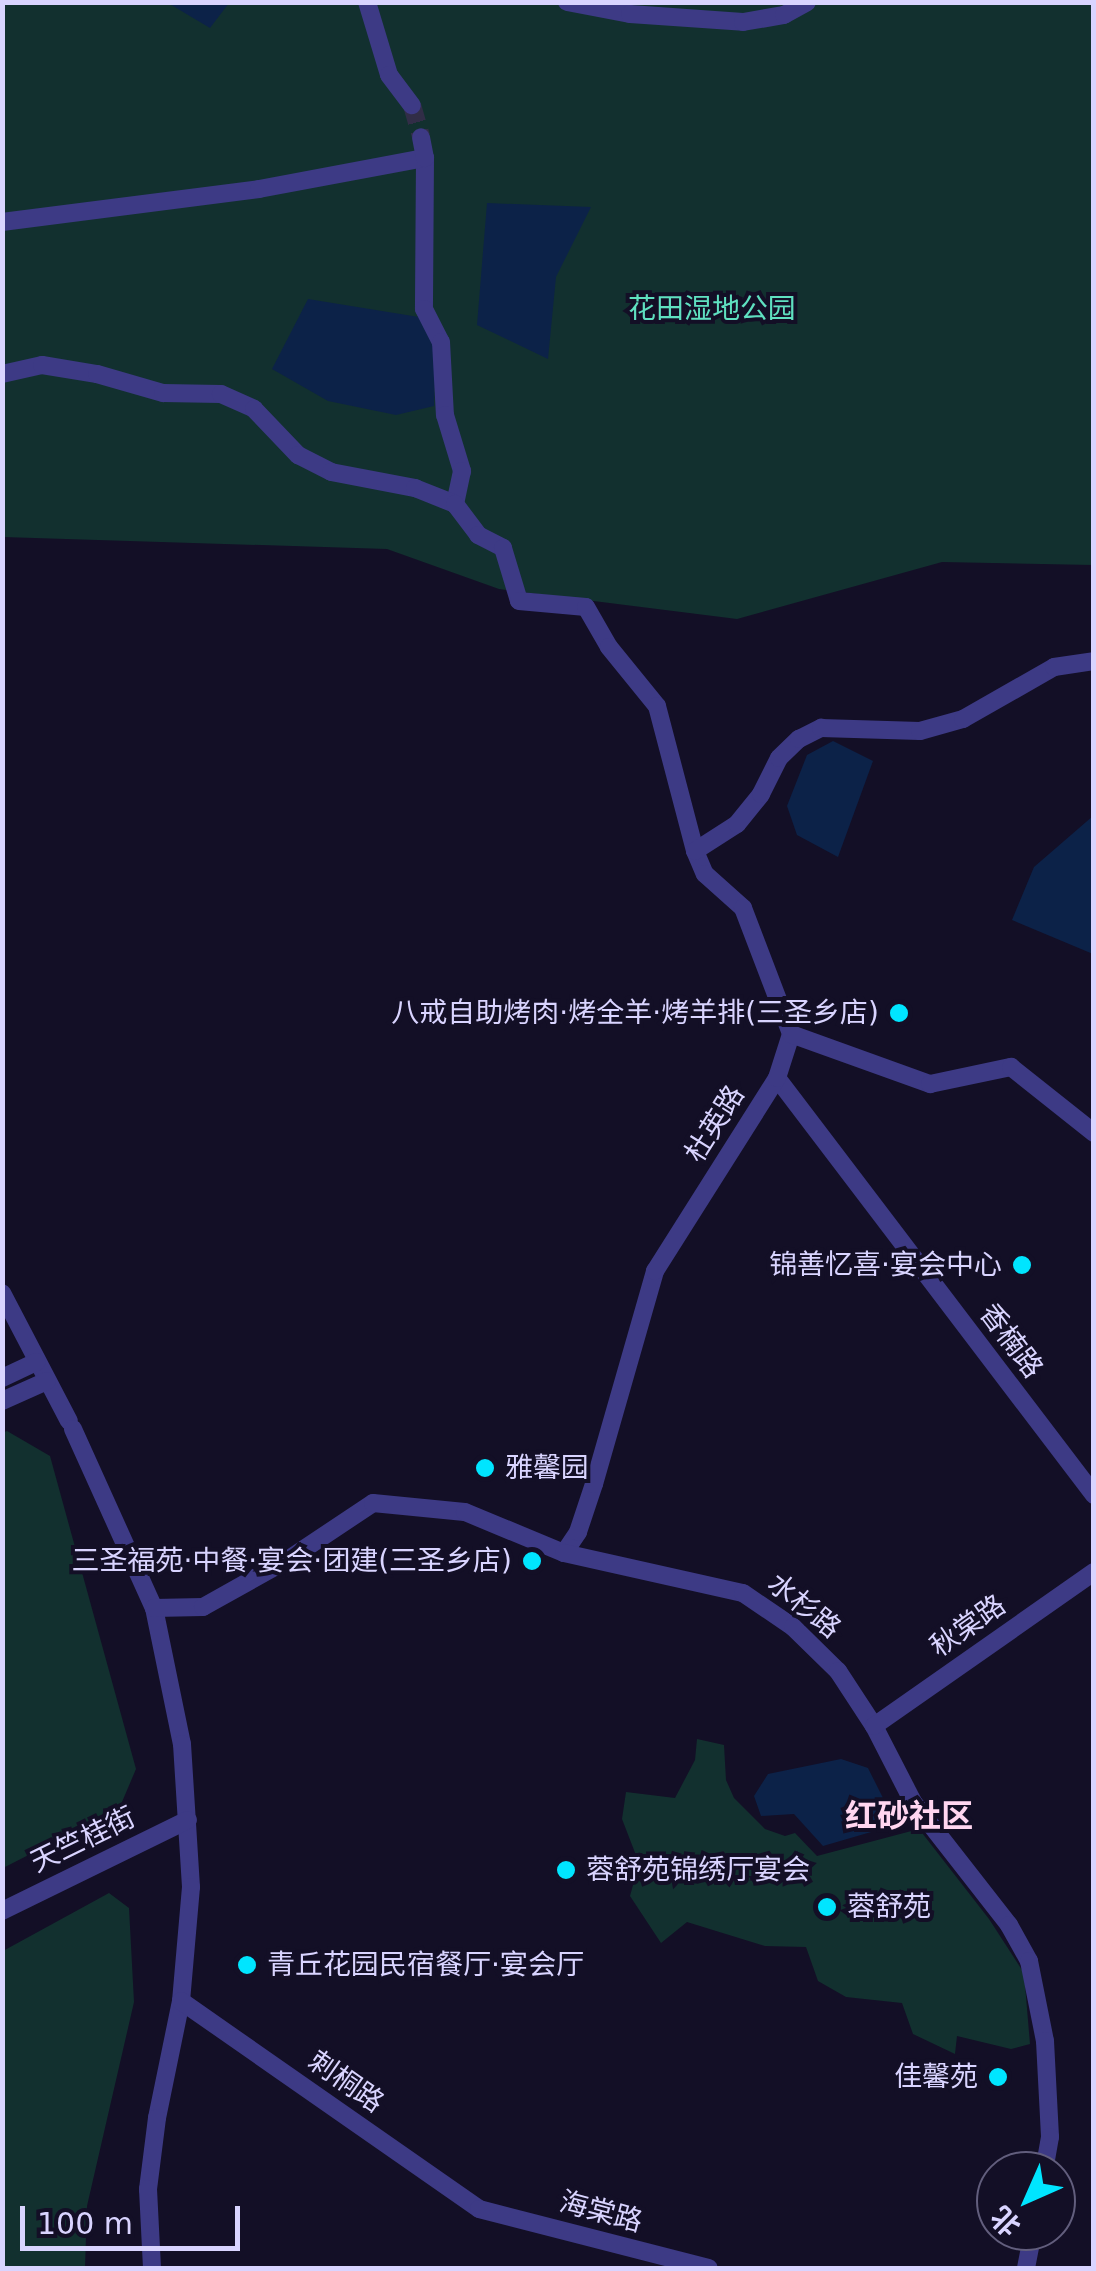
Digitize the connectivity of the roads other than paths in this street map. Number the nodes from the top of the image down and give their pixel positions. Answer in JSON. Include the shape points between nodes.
{"nodes":[{"id":1,"x":367,"y":2,"type":"edge"},
{"id":2,"x":568,"y":2,"type":"edge"},
{"id":3,"x":807,"y":2,"type":"edge"},
{"id":4,"x":412,"y":105,"type":"tunnel mouth"},
{"id":5,"x":421,"y":137,"type":"tunnel mouth"},
{"id":6,"x":425,"y":158,"type":"junction"},
{"id":7,"x":2,"y":222,"type":"edge"},
{"id":8,"x":2,"y":374,"type":"edge"},
{"id":9,"x":455,"y":504,"type":"junction"},
{"id":10,"x":1094,"y":662,"type":"edge"},
{"id":11,"x":695,"y":851,"type":"junction"},
{"id":12,"x":791,"y":1034,"type":"junction"},
{"id":13,"x":777,"y":1078,"type":"junction"},
{"id":14,"x":1094,"y":1133,"type":"edge"},
{"id":15,"x":2,"y":1293,"type":"edge"},
{"id":16,"x":37,"y":1362,"type":"junction"},
{"id":17,"x":2,"y":1378,"type":"edge"},
{"id":18,"x":47,"y":1382,"type":"junction"},
{"id":19,"x":2,"y":1401,"type":"edge"},
{"id":20,"x":1094,"y":1495,"type":"edge"},
{"id":21,"x":564,"y":1553,"type":"junction"},
{"id":22,"x":1094,"y":1572,"type":"edge"},
{"id":23,"x":154,"y":1608,"type":"junction"},
{"id":24,"x":874,"y":1726,"type":"junction"},
{"id":25,"x":188,"y":1820,"type":"junction"},
{"id":26,"x":2,"y":1911,"type":"edge"},
{"id":27,"x":181,"y":2001,"type":"junction"},
{"id":28,"x":1048,"y":2151,"type":"edge"},
{"id":29,"x":479,"y":2209,"type":"joint"},
{"id":30,"x":152,"y":2268,"type":"edge"},
{"id":31,"x":709,"y":2268,"type":"edge"}],
"edges":[{"from":1,"to":4,"type":"street","via":[[389,75]]},
{"from":2,"to":3,"type":"street","via":[[743,22],[784,15]]},
{"from":5,"to":6,"type":"street"},
{"from":6,"to":7,"type":"street","via":[[258,189]]},
{"from":6,"to":9,"type":"street","via":[[424,308],[441,342],[445,414],[462,471]]},
{"from":8,"to":9,"type":"street","via":[[42,365],[164,393],[221,394],[254,409],[298,456],[331,472],[415,488]]},
{"from":9,"to":11,"type":"street","via":[[478,535],[504,548],[519,602],[586,608],[658,706]]},
{"from":10,"to":11,"type":"street","via":[[1054,667],[963,719],[920,731],[821,728],[779,758],[737,824]]},
{"from":11,"to":12,"type":"street","via":[[705,874],[743,908]]},
{"from":12,"to":13,"type":"street","name":"杜英路"},
{"from":12,"to":14,"type":"street","via":[[930,1084],[1011,1067]]},
{"from":13,"to":20,"type":"street","name":"香楠路"},
{"from":13,"to":21,"type":"street","name":"杜英路","via":[[654,1271],[594,1484]]},
{"from":15,"to":16,"type":"street"},
{"from":16,"to":17,"type":"street"},
{"from":16,"to":18,"type":"street"},
{"from":18,"to":19,"type":"street"},
{"from":18,"to":23,"type":"street"},
{"from":21,"to":23,"type":"street","name":"水杉路","via":[[465,1512],[373,1503],[203,1607]]},
{"from":21,"to":24,"type":"street","name":"水杉路","via":[[744,1593],[838,1671]]},
{"from":22,"to":24,"type":"street","name":"秋棠路"},
{"from":23,"to":25,"type":"street","via":[[182,1744]]},
{"from":24,"to":28,"type":"street","name":"水杉路","via":[[913,1802],[1029,1961],[1044,2041]]},
{"from":25,"to":26,"type":"street","name":"天竺桂街"},
{"from":25,"to":27,"type":"street","via":[[191,1887]]},
{"from":27,"to":29,"type":"street","name":"刺桐路"},
{"from":27,"to":30,"type":"street","via":[[148,2189]]},
{"from":29,"to":31,"type":"street","name":"海棠路"}]}
